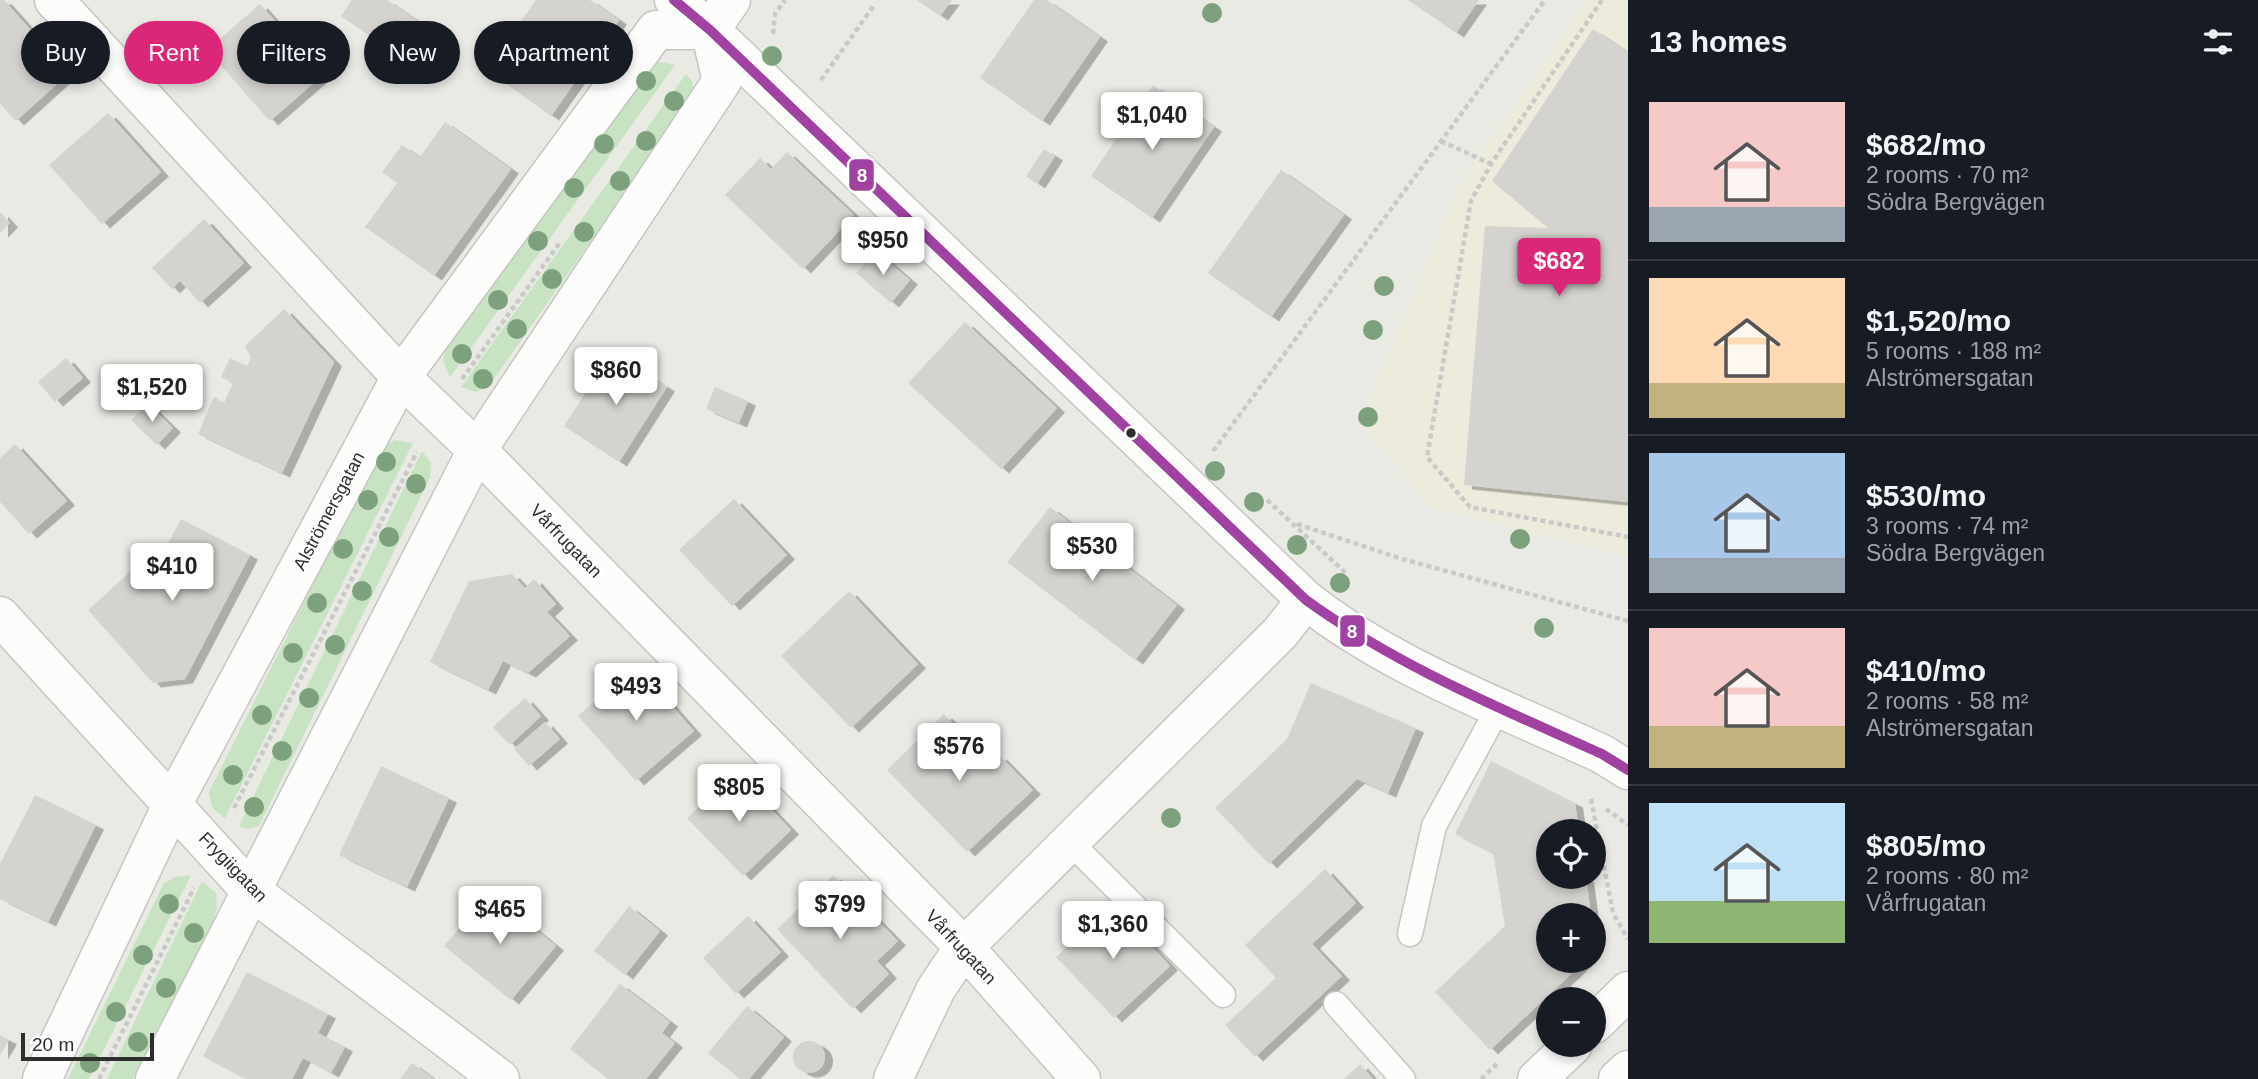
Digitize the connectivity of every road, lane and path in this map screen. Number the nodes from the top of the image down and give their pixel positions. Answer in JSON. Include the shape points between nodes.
{"nodes":[{"id":1,"x":54,"y":0,"type":"edge"},
{"id":2,"x":674,"y":0,"type":"edge"},
{"id":3,"x":785,"y":0,"type":"edge"},
{"id":4,"x":1545,"y":0,"type":"edge"},
{"id":5,"x":1602,"y":0,"type":"edge"},
{"id":6,"x":875,"y":5,"type":"dead end"},
{"id":7,"x":720,"y":15,"type":"edge"},
{"id":8,"x":772,"y":44,"type":"dead end"},
{"id":9,"x":815,"y":90,"type":"dead end"},
{"id":10,"x":1441,"y":141,"type":"junction"},
{"id":11,"x":1491,"y":164,"type":"junction"},
{"id":12,"x":401,"y":377,"type":"junction"},
{"id":13,"x":1203,"y":443,"type":"dead end"},
{"id":14,"x":477,"y":450,"type":"junction"},
{"id":15,"x":1213,"y":452,"type":"junction"},
{"id":16,"x":1223,"y":460,"type":"dead end"},
{"id":17,"x":344,"y":483,"type":"junction"},
{"id":18,"x":1262,"y":495,"type":"dead end"},
{"id":19,"x":1292,"y":522,"type":"junction"},
{"id":20,"x":438,"y":525,"type":"junction"},
{"id":21,"x":1628,"y":537,"type":"edge"},
{"id":22,"x":1352,"y":579,"type":"dead end"},
{"id":23,"x":1306,"y":600,"type":"junction"},
{"id":24,"x":0,"y":616,"type":"edge"},
{"id":25,"x":1628,"y":621,"type":"edge"},
{"id":26,"x":1499,"y":707,"type":"junction"},
{"id":27,"x":1628,"y":770,"type":"edge"},
{"id":28,"x":1591,"y":799,"type":"dead end"},
{"id":29,"x":173,"y":803,"type":"junction"},
{"id":30,"x":1069,"y":841,"type":"junction"},
{"id":31,"x":249,"y":890,"type":"junction"},
{"id":32,"x":1410,"y":934,"type":"dead end"},
{"id":33,"x":1628,"y":939,"type":"edge"},
{"id":34,"x":964,"y":947,"type":"junction"},
{"id":35,"x":1628,"y":991,"type":"edge"},
{"id":36,"x":1223,"y":995,"type":"dead end"},
{"id":37,"x":1336,"y":1004,"type":"dead end"},
{"id":38,"x":1606,"y":1012,"type":"edge"},
{"id":39,"x":1560,"y":1057,"type":"edge"},
{"id":40,"x":1628,"y":1070,"type":"edge"},
{"id":41,"x":42,"y":1079,"type":"edge"},
{"id":42,"x":155,"y":1079,"type":"edge"},
{"id":43,"x":500,"y":1079,"type":"edge"},
{"id":44,"x":893,"y":1079,"type":"edge"},
{"id":45,"x":1081,"y":1079,"type":"edge"},
{"id":46,"x":1404,"y":1079,"type":"edge"},
{"id":47,"x":1537,"y":1079,"type":"edge"},
{"id":48,"x":1618,"y":1079,"type":"edge"}],
"edges":[{"from":1,"to":12,"type":"street","name":"Vårfrugatan"},
{"from":2,"to":7,"type":"street"},
{"from":3,"to":8,"type":"path","via":[[775,14]]},
{"from":4,"to":10,"type":"path"},
{"from":5,"to":11,"type":"path"},
{"from":6,"to":9,"type":"path"},
{"from":7,"to":12,"type":"street","name":"Alströmersgatan","via":[[656,30]]},
{"from":7,"to":14,"type":"street","via":[[722,81]]},
{"from":7,"to":23,"type":"street"},
{"from":10,"to":11,"type":"path"},
{"from":10,"to":15,"type":"path"},
{"from":11,"to":21,"type":"path","via":[[1471,201],[1427,457],[1469,507]]},
{"from":12,"to":14,"type":"street","name":"Vårfrugatan"},
{"from":12,"to":17,"type":"street","name":"Alströmersgatan"},
{"from":13,"to":15,"type":"path"},
{"from":14,"to":20,"type":"street"},
{"from":14,"to":34,"type":"street","name":"Vårfrugatan"},
{"from":15,"to":16,"type":"path"},
{"from":17,"to":20,"type":"path"},
{"from":17,"to":29,"type":"street","name":"Alströmersgatan"},
{"from":18,"to":19,"type":"path"},
{"from":19,"to":22,"type":"path"},
{"from":19,"to":25,"type":"path","via":[[1402,559]]},
{"from":20,"to":31,"type":"street"},
{"from":23,"to":26,"type":"street","via":[[1395,659]]},
{"from":23,"to":30,"type":"street","via":[[1280,633]]},
{"from":24,"to":29,"type":"street","name":"Frygiigatan"},
{"from":26,"to":27,"type":"street"},
{"from":26,"to":32,"type":"lane","via":[[1434,826]]},
{"from":28,"to":33,"type":"path","via":[[1613,913]]},
{"from":29,"to":31,"type":"street","name":"Frygiigatan"},
{"from":29,"to":41,"type":"street","name":"Alströmersgatan"},
{"from":30,"to":34,"type":"street"},
{"from":30,"to":36,"type":"lane"},
{"from":31,"to":42,"type":"street"},
{"from":31,"to":43,"type":"street","name":"Frygiigatan"},
{"from":34,"to":44,"type":"street","via":[[936,989]]},
{"from":34,"to":45,"type":"street","name":"Vårfrugatan"},
{"from":35,"to":38,"type":"street"},
{"from":37,"to":46,"type":"lane"},
{"from":39,"to":47,"type":"street"},
{"from":40,"to":48,"type":"street"}]}
